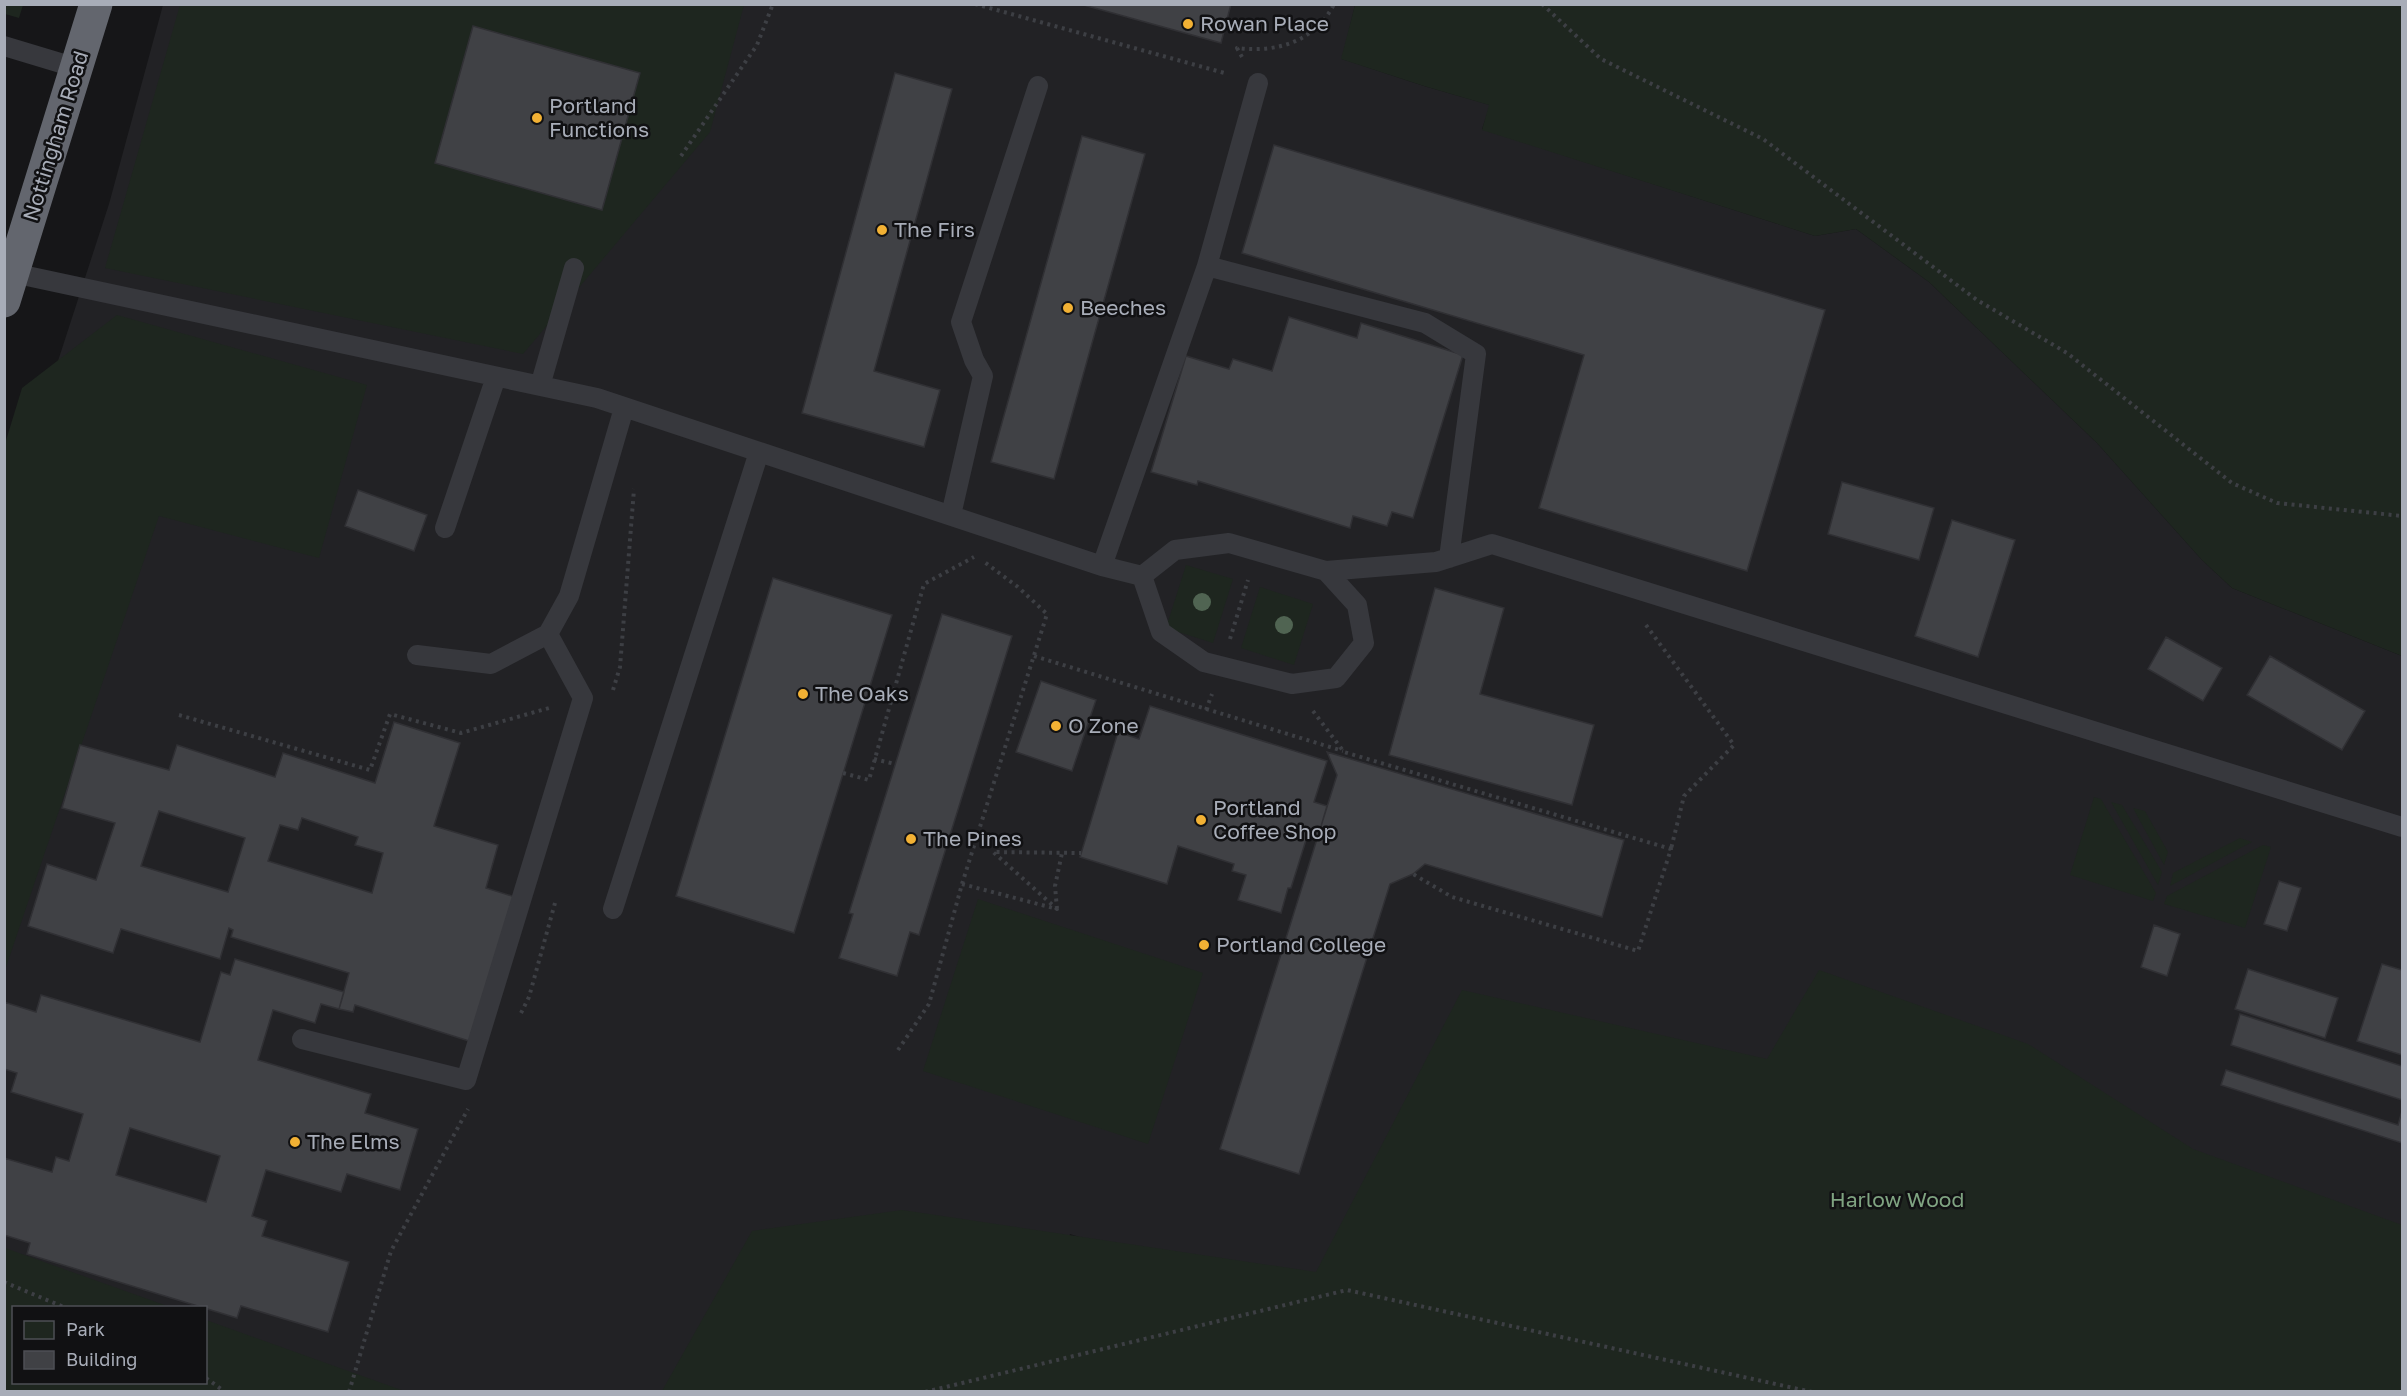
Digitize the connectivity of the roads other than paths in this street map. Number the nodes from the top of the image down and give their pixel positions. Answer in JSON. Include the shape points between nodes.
{"nodes":[{"id":1,"x":96,"y":4,"type":"edge"},
{"id":2,"x":4,"y":46,"type":"edge"},
{"id":3,"x":77,"y":68,"type":"junction"},
{"id":4,"x":1258,"y":83,"type":"road end"},
{"id":5,"x":1038,"y":86,"type":"dead end"},
{"id":6,"x":1207,"y":266,"type":"junction"},
{"id":7,"x":574,"y":268,"type":"dead end"},
{"id":8,"x":9,"y":287,"type":"edge"},
{"id":9,"x":496,"y":377,"type":"junction"},
{"id":10,"x":540,"y":387,"type":"junction"},
{"id":11,"x":624,"y":408,"type":"junction"},
{"id":12,"x":759,"y":452,"type":"junction"},
{"id":13,"x":951,"y":515,"type":"junction"},
{"id":14,"x":444,"y":528,"type":"dead end"},
{"id":15,"x":1449,"y":558,"type":"junction"},
{"id":16,"x":1102,"y":566,"type":"junction"},
{"id":17,"x":1326,"y":571,"type":"junction"},
{"id":18,"x":1142,"y":576,"type":"junction"},
{"id":19,"x":548,"y":634,"type":"junction"},
{"id":20,"x":417,"y":655,"type":"dead end"},
{"id":21,"x":2403,"y":827,"type":"edge"},
{"id":22,"x":613,"y":909,"type":"dead end"},
{"id":23,"x":302,"y":1039,"type":"dead end"}],
"edges":[{"from":1,"to":3,"type":"highway","name":"Nottingham Road"},
{"from":2,"to":3,"type":"lane"},
{"from":3,"to":8,"type":"highway","name":"Nottingham Road"},
{"from":4,"to":6,"type":"lane"},
{"from":5,"to":13,"type":"lane","via":[[961,322],[983,376]]},
{"from":6,"to":15,"type":"lane","via":[[1425,323],[1476,354]]},
{"from":6,"to":16,"type":"lane"},
{"from":7,"to":10,"type":"lane"},
{"from":8,"to":9,"type":"lane"},
{"from":9,"to":10,"type":"lane"},
{"from":9,"to":14,"type":"lane"},
{"from":10,"to":11,"type":"lane","via":[[597,398]]},
{"from":11,"to":12,"type":"lane"},
{"from":11,"to":19,"type":"lane","via":[[569,596]]},
{"from":12,"to":13,"type":"lane"},
{"from":12,"to":22,"type":"lane"},
{"from":13,"to":16,"type":"lane"},
{"from":15,"to":17,"type":"lane"},
{"from":15,"to":21,"type":"lane","via":[[1492,544]]},
{"from":16,"to":18,"type":"lane"},
{"from":17,"to":18,"type":"lane","via":[[1229,543],[1175,550]]},
{"from":17,"to":18,"type":"lane","via":[[1357,605],[1364,643],[1336,678],[1292,684],[1204,662],[1161,632]]},
{"from":19,"to":20,"type":"lane","via":[[491,664]]},
{"from":19,"to":23,"type":"lane","via":[[583,698],[466,1080]]}]}
